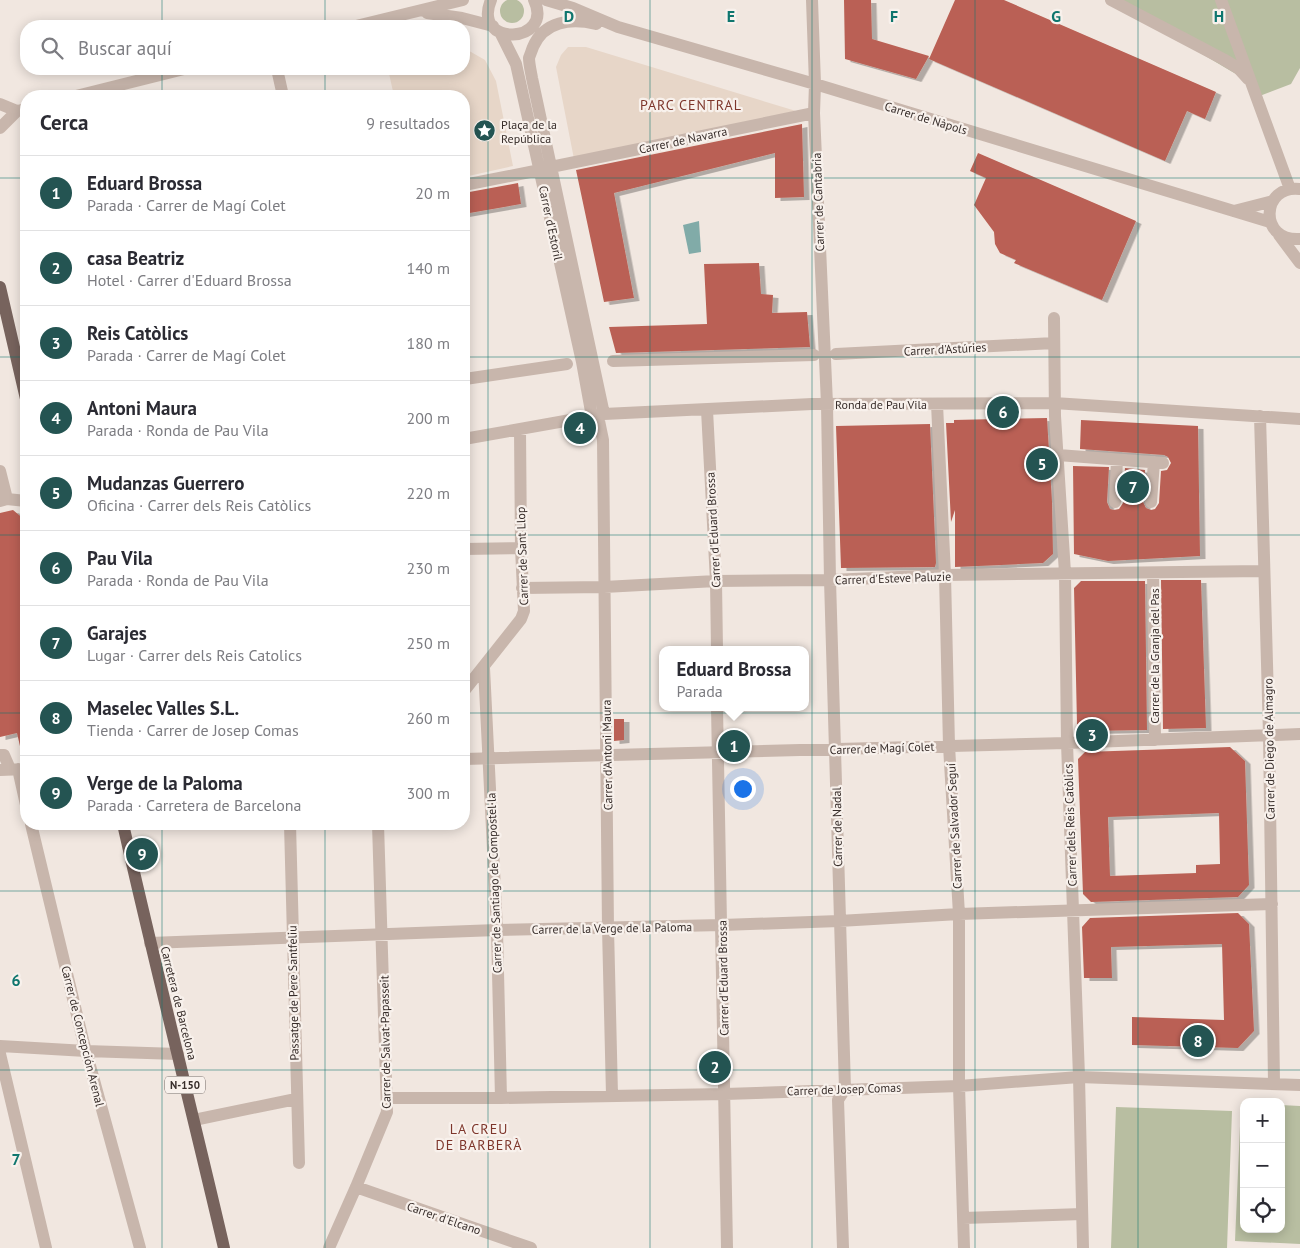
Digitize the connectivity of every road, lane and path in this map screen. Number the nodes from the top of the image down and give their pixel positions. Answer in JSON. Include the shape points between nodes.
{"nodes":[{"id":1,"x":463,"y":0,"type":"edge"},
{"id":2,"x":534,"y":0,"type":"edge"},
{"id":3,"x":546,"y":0,"type":"edge"},
{"id":4,"x":812,"y":0,"type":"edge"},
{"id":5,"x":1111,"y":0,"type":"edge"},
{"id":6,"x":1222,"y":0,"type":"edge"},
{"id":7,"x":491,"y":1,"type":"edge"},
{"id":8,"x":414,"y":12,"type":"junction"},
{"id":9,"x":381,"y":20,"type":"edge"},
{"id":10,"x":618,"y":27,"type":"junction"},
{"id":11,"x":497,"y":29,"type":"junction"},
{"id":12,"x":536,"y":29,"type":"junction"},
{"id":13,"x":160,"y":75,"type":"edge"},
{"id":14,"x":278,"y":75,"type":"edge"},
{"id":15,"x":1251,"y":83,"type":"junction"},
{"id":16,"x":815,"y":84,"type":"junction"},
{"id":17,"x":100,"y":90,"type":"edge"},
{"id":18,"x":282,"y":90,"type":"edge"},
{"id":19,"x":0,"y":104,"type":"edge"},
{"id":20,"x":20,"y":109,"type":"edge"},
{"id":21,"x":20,"y":112,"type":"edge"},
{"id":22,"x":814,"y":113,"type":"junction"},
{"id":23,"x":0,"y":128,"type":"edge"},
{"id":24,"x":545,"y":169,"type":"junction"},
{"id":25,"x":470,"y":184,"type":"edge"},
{"id":26,"x":1295,"y":189,"type":"edge"},
{"id":27,"x":1273,"y":201,"type":"junction"},
{"id":28,"x":1234,"y":211,"type":"junction"},
{"id":29,"x":1270,"y":222,"type":"junction"},
{"id":30,"x":1278,"y":234,"type":"junction"},
{"id":31,"x":1300,"y":240,"type":"edge"},
{"id":32,"x":1300,"y":263,"type":"edge"},
{"id":33,"x":0,"y":287,"type":"edge"},
{"id":34,"x":1054,"y":318,"type":"dead end"},
{"id":35,"x":1054,"y":343,"type":"junction"},
{"id":36,"x":836,"y":354,"type":"dead end"},
{"id":37,"x":814,"y":355,"type":"dead end"},
{"id":38,"x":613,"y":361,"type":"dead end"},
{"id":39,"x":567,"y":364,"type":"dead end"},
{"id":40,"x":20,"y":373,"type":"edge"},
{"id":41,"x":470,"y":378,"type":"edge"},
{"id":42,"x":1054,"y":403,"type":"junction"},
{"id":43,"x":827,"y":404,"type":"junction"},
{"id":44,"x":936,"y":404,"type":"junction"},
{"id":45,"x":707,"y":410,"type":"junction"},
{"id":46,"x":598,"y":416,"type":"junction"},
{"id":47,"x":1260,"y":416,"type":"junction"},
{"id":48,"x":1300,"y":419,"type":"edge"},
{"id":49,"x":520,"y":430,"type":"junction"},
{"id":50,"x":470,"y":438,"type":"edge"},
{"id":51,"x":1058,"y":455,"type":"junction"},
{"id":52,"x":1117,"y":460,"type":"junction"},
{"id":53,"x":0,"y":471,"type":"edge"},
{"id":54,"x":3,"y":500,"type":"edge"},
{"id":55,"x":20,"y":501,"type":"edge"},
{"id":56,"x":1115,"y":502,"type":"dead end"},
{"id":57,"x":1151,"y":502,"type":"dead end"},
{"id":58,"x":521,"y":548,"type":"junction"},
{"id":59,"x":470,"y":549,"type":"edge"},
{"id":60,"x":1263,"y":570,"type":"junction"},
{"id":61,"x":1065,"y":573,"type":"junction"},
{"id":62,"x":1153,"y":573,"type":"junction"},
{"id":63,"x":945,"y":575,"type":"junction"},
{"id":64,"x":830,"y":580,"type":"junction"},
{"id":65,"x":716,"y":581,"type":"junction"},
{"id":66,"x":604,"y":587,"type":"junction"},
{"id":67,"x":522,"y":588,"type":"junction"},
{"id":68,"x":717,"y":646,"type":"edge"},
{"id":69,"x":484,"y":668,"type":"junction"},
{"id":70,"x":470,"y":684,"type":"edge"},
{"id":71,"x":717,"y":711,"type":"edge"},
{"id":72,"x":1269,"y":734,"type":"junction"},
{"id":73,"x":1300,"y":734,"type":"edge"},
{"id":74,"x":1155,"y":740,"type":"junction"},
{"id":75,"x":1067,"y":743,"type":"junction"},
{"id":76,"x":949,"y":746,"type":"junction"},
{"id":77,"x":835,"y":749,"type":"junction"},
{"id":78,"x":718,"y":753,"type":"junction"},
{"id":79,"x":607,"y":754,"type":"junction"},
{"id":80,"x":0,"y":755,"type":"edge"},
{"id":81,"x":489,"y":758,"type":"junction"},
{"id":82,"x":470,"y":759,"type":"edge"},
{"id":83,"x":13,"y":769,"type":"edge"},
{"id":84,"x":20,"y":788,"type":"edge"},
{"id":85,"x":32,"y":830,"type":"edge"},
{"id":86,"x":124,"y":830,"type":"edge"},
{"id":87,"x":290,"y":830,"type":"edge"},
{"id":88,"x":378,"y":830,"type":"edge"},
{"id":89,"x":1272,"y":904,"type":"junction"},
{"id":90,"x":1074,"y":911,"type":"junction"},
{"id":91,"x":959,"y":914,"type":"junction"},
{"id":92,"x":839,"y":921,"type":"junction"},
{"id":93,"x":722,"y":925,"type":"junction"},
{"id":94,"x":608,"y":928,"type":"junction"},
{"id":95,"x":497,"y":930,"type":"junction"},
{"id":96,"x":382,"y":934,"type":"junction"},
{"id":97,"x":292,"y":937,"type":"junction"},
{"id":98,"x":150,"y":943,"type":"junction"},
{"id":99,"x":0,"y":1046,"type":"edge"},
{"id":100,"x":86,"y":1051,"type":"junction"},
{"id":101,"x":0,"y":1054,"type":"edge"},
{"id":102,"x":178,"y":1054,"type":"junction"},
{"id":103,"x":1079,"y":1077,"type":"junction"},
{"id":104,"x":1274,"y":1083,"type":"junction"},
{"id":105,"x":1300,"y":1085,"type":"edge"},
{"id":106,"x":959,"y":1086,"type":"junction"},
{"id":107,"x":844,"y":1089,"type":"junction"},
{"id":108,"x":725,"y":1094,"type":"junction"},
{"id":109,"x":612,"y":1096,"type":"junction"},
{"id":110,"x":387,"y":1098,"type":"junction"},
{"id":111,"x":501,"y":1098,"type":"junction"},
{"id":112,"x":296,"y":1099,"type":"junction"},
{"id":113,"x":194,"y":1120,"type":"junction"},
{"id":114,"x":299,"y":1163,"type":"dead end"},
{"id":115,"x":356,"y":1187,"type":"junction"},
{"id":116,"x":1082,"y":1214,"type":"junction"},
{"id":117,"x":963,"y":1218,"type":"junction"},
{"id":118,"x":46,"y":1248,"type":"edge"},
{"id":119,"x":140,"y":1248,"type":"edge"},
{"id":120,"x":224,"y":1248,"type":"edge"},
{"id":121,"x":329,"y":1248,"type":"edge"},
{"id":122,"x":531,"y":1248,"type":"edge"},
{"id":123,"x":727,"y":1248,"type":"edge"},
{"id":124,"x":842,"y":1248,"type":"edge"},
{"id":125,"x":964,"y":1248,"type":"edge"},
{"id":126,"x":1083,"y":1248,"type":"edge"}],
"edges":[{"from":1,"to":8,"type":"street"},
{"from":2,"to":12,"type":"street","via":[[537,7]]},
{"from":3,"to":10,"type":"street","name":"Carrer de Nàpols"},
{"from":4,"to":16,"type":"street","name":"Carrer de Cantabria"},
{"from":5,"to":15,"type":"street","via":[[1223,59],[1238,68]]},
{"from":6,"to":15,"type":"street"},
{"from":7,"to":11,"type":"street","name":"Carrer d'Estoril","via":[[488,11]]},
{"from":8,"to":9,"type":"street"},
{"from":8,"to":11,"type":"street","via":[[439,13]]},
{"from":10,"to":12,"type":"street","name":"Carrer de Nàpols","via":[[572,20]]},
{"from":10,"to":16,"type":"street","name":"Carrer de Nàpols"},
{"from":11,"to":12,"type":"street","name":"Carrer de Nàpols","via":[[508,36]]},
{"from":11,"to":24,"type":"street","name":"Carrer d'Estoril","via":[[516,64]]},
{"from":12,"to":24,"type":"street","name":"Carrer d'Estoril","via":[[529,58]]},
{"from":13,"to":17,"type":"street"},
{"from":14,"to":18,"type":"street"},
{"from":15,"to":26,"type":"street"},
{"from":16,"to":22,"type":"street","name":"Carrer de Cantabria"},
{"from":16,"to":28,"type":"street","name":"Carrer de Nàpols"},
{"from":19,"to":20,"type":"street"},
{"from":21,"to":23,"type":"street"},
{"from":22,"to":24,"type":"street","name":"Carrer de Navarra"},
{"from":22,"to":43,"type":"street","name":"Carrer de Cantabria"},
{"from":24,"to":25,"type":"street","name":"Carrer de Navarra"},
{"from":24,"to":46,"type":"street","name":"Carrer d'Estoril","via":[[582,362]]},
{"from":26,"to":27,"type":"street","via":[[1280,193]]},
{"from":27,"to":28,"type":"street"},
{"from":27,"to":29,"type":"street"},
{"from":28,"to":29,"type":"street","name":"Carrer de Nàpols"},
{"from":29,"to":30,"type":"street"},
{"from":30,"to":31,"type":"street"},
{"from":30,"to":32,"type":"street"},
{"from":33,"to":40,"type":"main road"},
{"from":34,"to":35,"type":"street","name":"Carrer dels Reis Catòlics"},
{"from":35,"to":36,"type":"street","name":"Carrer d'Astúries"},
{"from":35,"to":42,"type":"street","name":"Carrer dels Reis Catòlics"},
{"from":37,"to":38,"type":"street"},
{"from":39,"to":41,"type":"street"},
{"from":42,"to":44,"type":"street","name":"Ronda de Pau Vila"},
{"from":42,"to":47,"type":"street","name":"Ronda de Pau Vila"},
{"from":42,"to":51,"type":"street","name":"Carrer dels Reis Catòlics"},
{"from":43,"to":44,"type":"street","name":"Ronda de Pau Vila"},
{"from":43,"to":45,"type":"street","name":"Ronda de Pau Vila"},
{"from":43,"to":64,"type":"street","name":"Carrer de Nadal"},
{"from":44,"to":63,"type":"street","name":"Carrer de Salvador Seguí"},
{"from":45,"to":46,"type":"street","name":"Ronda de Pau Vila"},
{"from":45,"to":65,"type":"street","name":"Carrer d'Eduard Brossa"},
{"from":46,"to":49,"type":"street","name":"Ronda de Pau Vila"},
{"from":46,"to":66,"type":"street","name":"Carrer d'Antoni Maura","via":[[603,440]]},
{"from":47,"to":48,"type":"street","name":"Ronda de Pau Vila"},
{"from":47,"to":60,"type":"street","name":"Carrer de Diego de Almagro"},
{"from":49,"to":50,"type":"street","name":"Ronda de Pau Vila"},
{"from":49,"to":58,"type":"street","name":"Carrer de Sant Llop"},
{"from":51,"to":52,"type":"street"},
{"from":51,"to":61,"type":"street","name":"Carrer dels Reis Catòlics"},
{"from":52,"to":56,"type":"street"},
{"from":52,"to":57,"type":"street","via":[[1158,463]]},
{"from":53,"to":54,"type":"street"},
{"from":54,"to":55,"type":"street"},
{"from":58,"to":59,"type":"street"},
{"from":58,"to":67,"type":"street","name":"Carrer de Sant Llop"},
{"from":60,"to":62,"type":"street","name":"Carrer d'Esteve Paluzie"},
{"from":60,"to":72,"type":"street","name":"Carrer de Diego de Almagro"},
{"from":61,"to":62,"type":"street","name":"Carrer d'Esteve Paluzie"},
{"from":61,"to":63,"type":"street","name":"Carrer d'Esteve Paluzie"},
{"from":61,"to":75,"type":"street","name":"Carrer dels Reis Catòlics"},
{"from":62,"to":74,"type":"street","name":"Carrer de la Granja del Pas"},
{"from":63,"to":64,"type":"street","name":"Carrer d'Esteve Paluzie"},
{"from":63,"to":76,"type":"street","name":"Carrer de Salvador Seguí"},
{"from":64,"to":65,"type":"street","name":"Carrer d'Esteve Paluzie"},
{"from":64,"to":77,"type":"street","name":"Carrer de Nadal"},
{"from":65,"to":66,"type":"street","name":"Carrer d'Esteve Paluzie"},
{"from":65,"to":68,"type":"street","name":"Carrer d'Eduard Brossa"},
{"from":66,"to":67,"type":"street","name":"Carrer d'Esteve Paluzie"},
{"from":66,"to":79,"type":"street","name":"Carrer d'Antoni Maura"},
{"from":67,"to":69,"type":"street","name":"Carrer de Sant Llop","via":[[524,611],[521,619]]},
{"from":69,"to":70,"type":"street","name":"Carrer de Sant Llop"},
{"from":69,"to":81,"type":"street","name":"Carrer de Santiago de Compostel·la"},
{"from":71,"to":78,"type":"street","name":"Carrer d'Eduard Brossa"},
{"from":72,"to":73,"type":"street","name":"Carrer de Magí Colet"},
{"from":72,"to":74,"type":"street","name":"Carrer de Magí Colet"},
{"from":72,"to":89,"type":"street","name":"Carrer de Diego de Almagro"},
{"from":74,"to":75,"type":"street","name":"Carrer de Magí Colet"},
{"from":75,"to":76,"type":"street","name":"Carrer de Magí Colet"},
{"from":75,"to":90,"type":"street","name":"Carrer dels Reis Catòlics"},
{"from":76,"to":77,"type":"street","name":"Carrer de Magí Colet"},
{"from":76,"to":91,"type":"street","name":"Carrer de Salvador Seguí"},
{"from":77,"to":78,"type":"street","name":"Carrer de Magí Colet"},
{"from":77,"to":92,"type":"street","name":"Carrer de Nadal"},
{"from":78,"to":79,"type":"street","name":"Carrer de Magí Colet"},
{"from":78,"to":93,"type":"street","name":"Carrer d'Eduard Brossa"},
{"from":79,"to":81,"type":"street","name":"Carrer de Magí Colet"},
{"from":79,"to":94,"type":"street","name":"Carrer d'Antoni Maura"},
{"from":80,"to":83,"type":"street","via":[[4,755]]},
{"from":81,"to":82,"type":"street","name":"Carrer de Magí Colet"},
{"from":81,"to":95,"type":"street","name":"Carrer de Santiago de Compostel·la"},
{"from":83,"to":84,"type":"street"},
{"from":85,"to":100,"type":"street","name":"Carrer de Concepción Arenal"},
{"from":86,"to":98,"type":"main road","name":"Carretera de Barcelona","number":"N-150"},
{"from":87,"to":97,"type":"street","name":"Passatge de Pere Santfeliu"},
{"from":88,"to":96,"type":"street","name":"Carrer de Salvat-Papasseit"},
{"from":89,"to":90,"type":"street","name":"Carrer de la Verge de la Paloma"},
{"from":89,"to":104,"type":"street","name":"Carrer de Diego de Almagro"},
{"from":90,"to":91,"type":"street","name":"Carrer de la Verge de la Paloma"},
{"from":90,"to":103,"type":"street","name":"Carrer dels Reis Catòlics"},
{"from":91,"to":92,"type":"street","name":"Carrer de la Verge de la Paloma"},
{"from":91,"to":106,"type":"street","name":"Carrer de Salvador Seguí"},
{"from":92,"to":93,"type":"street","name":"Carrer de la Verge de la Paloma"},
{"from":92,"to":107,"type":"street","name":"Carrer de Nadal"},
{"from":93,"to":94,"type":"street","name":"Carrer de la Verge de la Paloma"},
{"from":93,"to":108,"type":"street","name":"Carrer d'Eduard Brossa"},
{"from":94,"to":95,"type":"street","name":"Carrer de la Verge de la Paloma"},
{"from":94,"to":109,"type":"street","name":"Carrer d'Antoni Maura"},
{"from":95,"to":96,"type":"street","name":"Carrer de la Verge de la Paloma"},
{"from":95,"to":111,"type":"street","name":"Carrer de Santiago de Compostel·la"},
{"from":96,"to":97,"type":"street","name":"Carrer de la Verge de la Paloma"},
{"from":96,"to":110,"type":"street","name":"Carrer de Salvat-Papasseit"},
{"from":97,"to":98,"type":"street","name":"Carrer de la Verge de la Paloma"},
{"from":97,"to":112,"type":"street","name":"Passatge de Pere Santfeliu"},
{"from":98,"to":102,"type":"main road","name":"Carretera de Barcelona","number":"N-150"},
{"from":99,"to":100,"type":"street"},
{"from":100,"to":102,"type":"street"},
{"from":100,"to":119,"type":"street","name":"Carrer de Concepción Arenal"},
{"from":101,"to":118,"type":"street"},
{"from":102,"to":113,"type":"main road","name":"Carretera de Barcelona","number":"N-150"},
{"from":103,"to":104,"type":"street","name":"Carrer de Josep Comas"},
{"from":103,"to":106,"type":"street","name":"Carrer de Josep Comas"},
{"from":103,"to":116,"type":"street","name":"Carrer dels Reis Catòlics"},
{"from":104,"to":105,"type":"street","name":"Carrer de Josep Comas"},
{"from":106,"to":107,"type":"street","name":"Carrer de Josep Comas"},
{"from":106,"to":117,"type":"street","name":"Carrer de Salvador Seguí"},
{"from":107,"to":108,"type":"street","name":"Carrer de Josep Comas"},
{"from":107,"to":124,"type":"street","name":"Carrer de Nadal","via":[[838,1100]]},
{"from":108,"to":109,"type":"street","name":"Carrer de Josep Comas"},
{"from":108,"to":123,"type":"street","name":"Carrer d'Eduard Brossa"},
{"from":109,"to":111,"type":"street","name":"Carrer de Josep Comas"},
{"from":110,"to":111,"type":"street","name":"Carrer de Josep Comas"},
{"from":110,"to":115,"type":"street","name":"Carrer de Salvat-Papasseit","via":[[388,1112]]},
{"from":112,"to":113,"type":"street"},
{"from":112,"to":114,"type":"street","name":"Passatge de Pere Santfeliu"},
{"from":113,"to":120,"type":"main road","name":"Carretera de Barcelona","number":"N-150"},
{"from":115,"to":121,"type":"street","name":"Carrer de Salvat-Papasseit"},
{"from":115,"to":122,"type":"street","name":"Carrer d'Elcano"},
{"from":116,"to":117,"type":"street"},
{"from":116,"to":126,"type":"street","name":"Carrer dels Reis Catòlics"},
{"from":117,"to":125,"type":"street","name":"Carrer de Salvador Seguí"}]}
